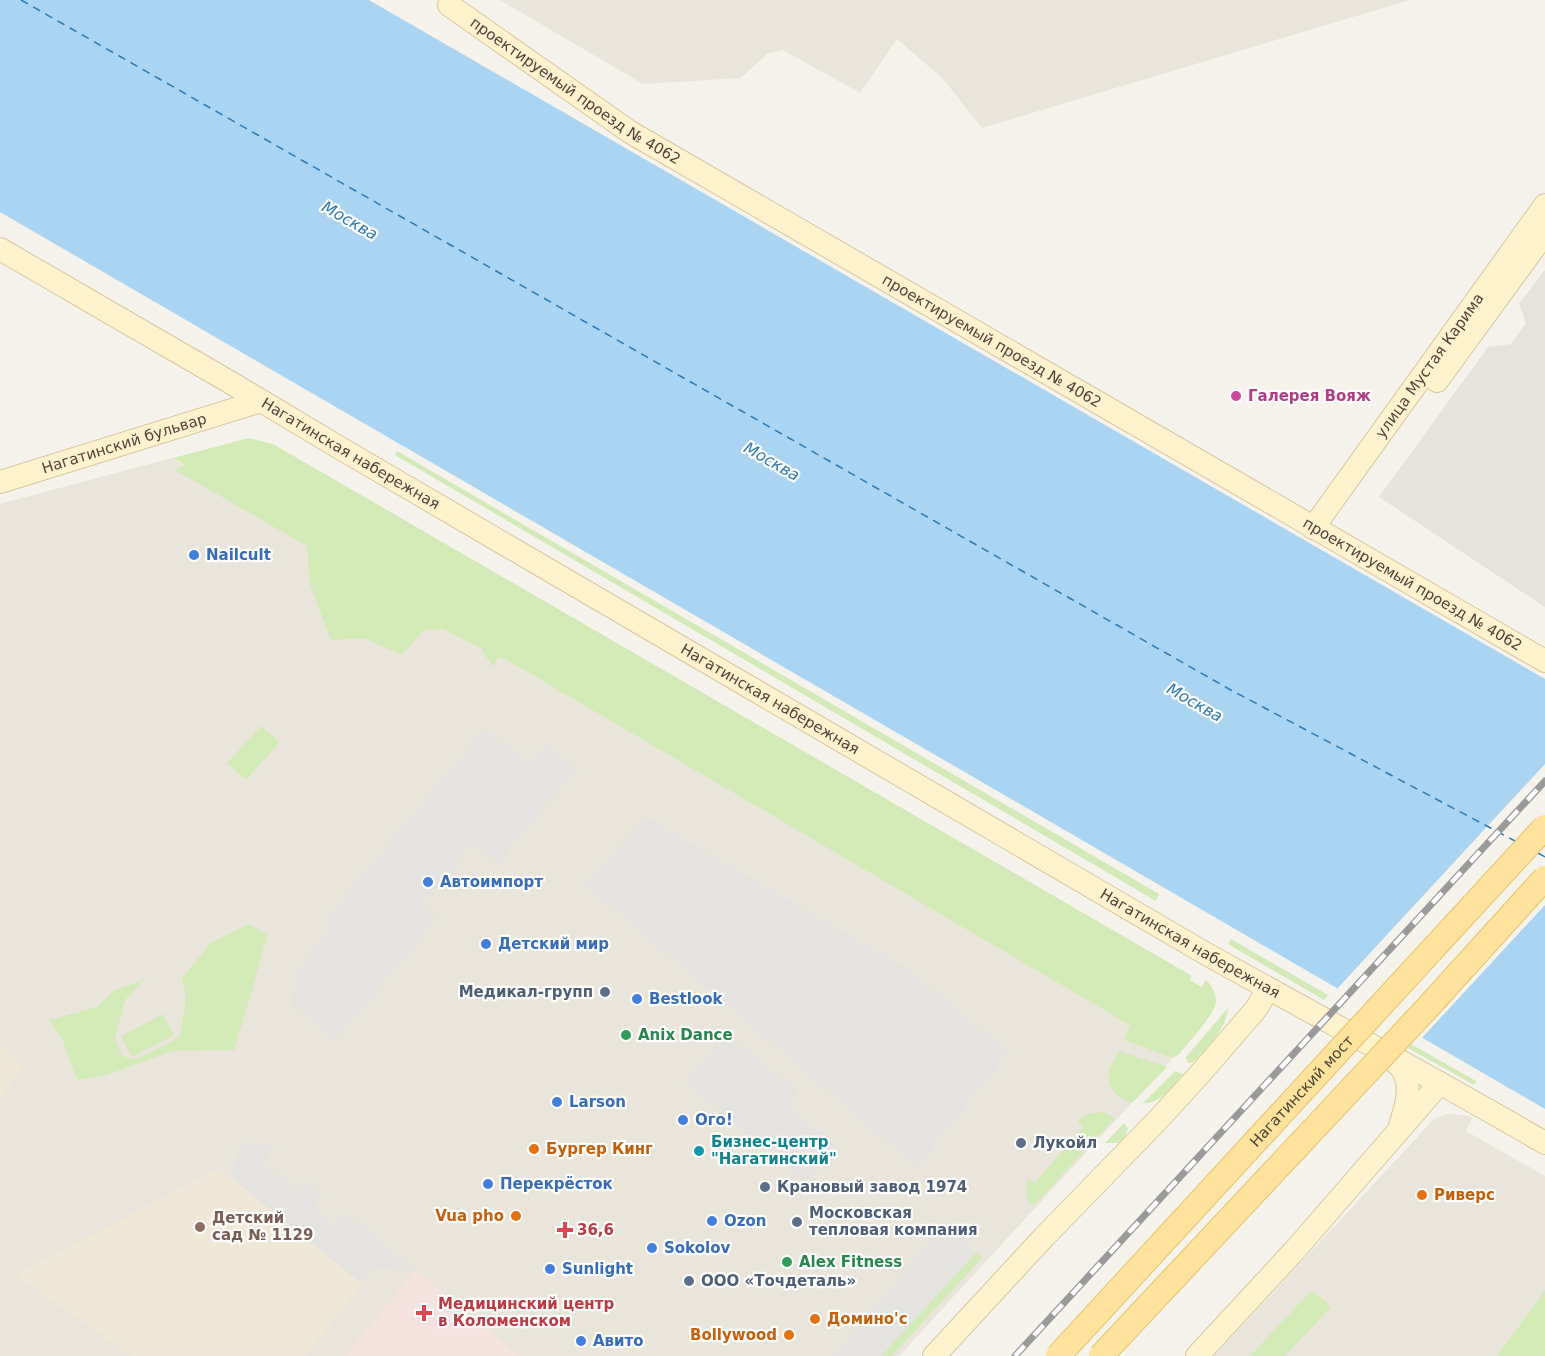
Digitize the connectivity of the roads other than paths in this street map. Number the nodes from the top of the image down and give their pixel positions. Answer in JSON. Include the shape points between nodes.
{"nodes":[{"id":1,"x":445,"y":2,"type":"edge"},
{"id":2,"x":1545,"y":205,"type":"edge"},
{"id":3,"x":1545,"y":233,"type":"edge"},
{"id":4,"x":0,"y":249,"type":"edge"},
{"id":5,"x":233,"y":384,"type":"junction"},
{"id":6,"x":261,"y":401,"type":"junction"},
{"id":7,"x":207,"y":417,"type":"junction"},
{"id":8,"x":0,"y":482,"type":"edge"},
{"id":9,"x":1324,"y":525,"type":"junction"},
{"id":10,"x":1545,"y":643,"type":"edge"},
{"id":11,"x":1545,"y":661,"type":"edge"},
{"id":12,"x":1545,"y":827,"type":"edge"},
{"id":13,"x":1545,"y":878,"type":"edge"},
{"id":14,"x":1268,"y":989,"type":"junction"},
{"id":15,"x":1390,"y":1056,"type":"junction"},
{"id":16,"x":1440,"y":1083,"type":"junction"},
{"id":17,"x":1398,"y":1131,"type":"junction"},
{"id":18,"x":1545,"y":1143,"type":"edge"},
{"id":19,"x":934,"y":1356,"type":"edge"},
{"id":20,"x":1058,"y":1356,"type":"edge"},
{"id":21,"x":1101,"y":1356,"type":"edge"},
{"id":22,"x":1197,"y":1356,"type":"edge"}],
"edges":[{"from":1,"to":9,"type":"main road","name":"проектируемый проезд № 4062","via":[[630,132]]},
{"from":2,"to":9,"type":"main road","name":"улица Мустая Карима"},
{"from":3,"to":9,"type":"main road","name":"улица Мустая Карима"},
{"from":4,"to":5,"type":"main road","name":"Нагатинская набережная"},
{"from":5,"to":6,"type":"main road","name":"Нагатинская набережная"},
{"from":5,"to":7,"type":"main road","name":"Нагатинский бульвар"},
{"from":6,"to":7,"type":"main road"},
{"from":6,"to":14,"type":"main road","name":"Нагатинская набережная"},
{"from":7,"to":8,"type":"main road","name":"Нагатинский бульвар"},
{"from":9,"to":10,"type":"main road","name":"проектируемый проезд № 4062"},
{"from":9,"to":11,"type":"main road","name":"проектируемый проезд № 4062","via":[[1362,554]]},
{"from":12,"to":20,"type":"main road","name":"Нагатинский мост","bridge":true},
{"from":13,"to":21,"type":"main road","bridge":true},
{"from":14,"to":15,"type":"main road","name":"Нагатинская набережная"},
{"from":14,"to":19,"type":"main road","via":[[1256,1009],[1177,1099]]},
{"from":15,"to":16,"type":"main road","name":"Нагатинская набережная"},
{"from":15,"to":17,"type":"main road","via":[[1403,1071],[1409,1087]]},
{"from":16,"to":17,"type":"main road"},
{"from":16,"to":18,"type":"main road","name":"Нагатинская набережная"},
{"from":17,"to":22,"type":"main road"}]}
